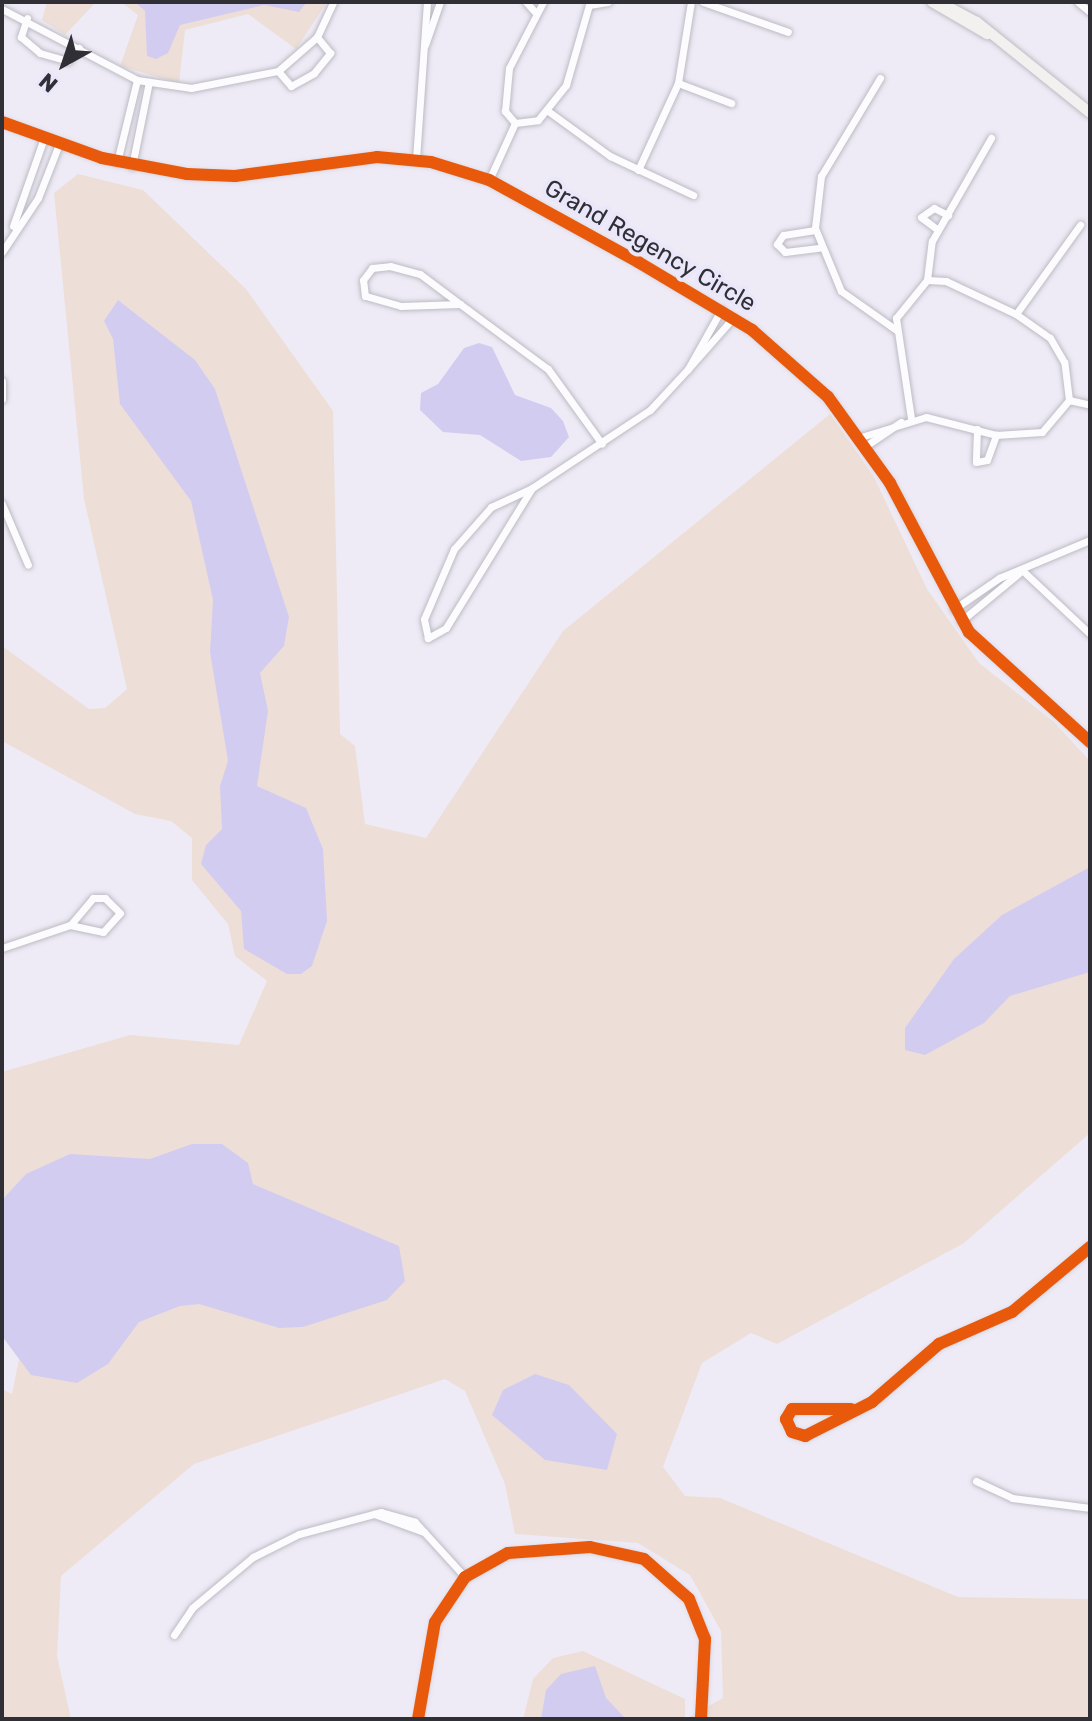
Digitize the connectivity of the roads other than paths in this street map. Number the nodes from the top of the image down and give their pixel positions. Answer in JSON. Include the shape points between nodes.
{"nodes":[{"id":1,"x":333,"y":2,"type":"edge"},
{"id":2,"x":427,"y":2,"type":"edge"},
{"id":3,"x":440,"y":2,"type":"edge"},
{"id":4,"x":526,"y":2,"type":"edge"},
{"id":5,"x":543,"y":2,"type":"edge"},
{"id":6,"x":608,"y":2,"type":"edge"},
{"id":7,"x":691,"y":2,"type":"edge"},
{"id":8,"x":703,"y":2,"type":"edge"},
{"id":9,"x":932,"y":2,"type":"edge"},
{"id":10,"x":939,"y":2,"type":"edge"},
{"id":11,"x":1078,"y":2,"type":"edge"},
{"id":12,"x":587,"y":4,"type":"edge"},
{"id":13,"x":2,"y":9,"type":"edge"},
{"id":14,"x":535,"y":12,"type":"junction"},
{"id":15,"x":1090,"y":12,"type":"edge"},
{"id":16,"x":27,"y":18,"type":"junction"},
{"id":17,"x":788,"y":32,"type":"dead end"},
{"id":18,"x":992,"y":36,"type":"junction"},
{"id":19,"x":317,"y":37,"type":"junction"},
{"id":20,"x":424,"y":47,"type":"junction"},
{"id":21,"x":79,"y":48,"type":"junction"},
{"id":22,"x":278,"y":71,"type":"junction"},
{"id":23,"x":880,"y":78,"type":"dead end"},
{"id":24,"x":137,"y":80,"type":"junction"},
{"id":25,"x":149,"y":82,"type":"junction"},
{"id":26,"x":678,"y":83,"type":"junction"},
{"id":27,"x":731,"y":103,"type":"dead end"},
{"id":28,"x":1088,"y":109,"type":"edge"},
{"id":29,"x":548,"y":111,"type":"junction"},
{"id":30,"x":2,"y":122,"type":"edge"},
{"id":31,"x":515,"y":123,"type":"junction"},
{"id":32,"x":44,"y":138,"type":"junction"},
{"id":33,"x":991,"y":138,"type":"dead end"},
{"id":34,"x":59,"y":144,"type":"junction"},
{"id":35,"x":416,"y":159,"type":"junction"},
{"id":36,"x":117,"y":162,"type":"junction"},
{"id":37,"x":132,"y":166,"type":"junction"},
{"id":38,"x":638,"y":170,"type":"junction"},
{"id":39,"x":489,"y":180,"type":"junction"},
{"id":40,"x":693,"y":195,"type":"dead end"},
{"id":41,"x":948,"y":215,"type":"junction"},
{"id":42,"x":1080,"y":225,"type":"dead end"},
{"id":43,"x":13,"y":228,"type":"junction"},
{"id":44,"x":815,"y":230,"type":"junction"},
{"id":45,"x":938,"y":230,"type":"junction"},
{"id":46,"x":4,"y":236,"type":"edge"},
{"id":47,"x":819,"y":248,"type":"junction"},
{"id":48,"x":2,"y":252,"type":"edge"},
{"id":49,"x":927,"y":280,"type":"junction"},
{"id":50,"x":460,"y":304,"type":"junction"},
{"id":51,"x":721,"y":310,"type":"junction"},
{"id":52,"x":1016,"y":314,"type":"junction"},
{"id":53,"x":733,"y":318,"type":"junction"},
{"id":54,"x":896,"y":330,"type":"junction"},
{"id":55,"x":688,"y":369,"type":"junction"},
{"id":56,"x":2,"y":381,"type":"edge"},
{"id":57,"x":2,"y":399,"type":"edge"},
{"id":58,"x":1069,"y":400,"type":"junction"},
{"id":59,"x":1090,"y":405,"type":"edge"},
{"id":60,"x":911,"y":418,"type":"junction"},
{"id":61,"x":901,"y":422,"type":"junction"},
{"id":62,"x":977,"y":429,"type":"junction"},
{"id":63,"x":996,"y":435,"type":"junction"},
{"id":64,"x":861,"y":437,"type":"junction"},
{"id":65,"x":602,"y":444,"type":"junction"},
{"id":66,"x":867,"y":445,"type":"junction"},
{"id":67,"x":532,"y":488,"type":"junction"},
{"id":68,"x":2,"y":504,"type":"edge"},
{"id":69,"x":1090,"y":540,"type":"edge"},
{"id":70,"x":28,"y":565,"type":"dead end"},
{"id":71,"x":1021,"y":572,"type":"junction"},
{"id":72,"x":954,"y":609,"type":"junction"},
{"id":73,"x":961,"y":621,"type":"junction"},
{"id":74,"x":1090,"y":634,"type":"edge"},
{"id":75,"x":1090,"y":742,"type":"edge"},
{"id":76,"x":70,"y":925,"type":"junction"},
{"id":77,"x":2,"y":948,"type":"edge"},
{"id":78,"x":1090,"y":1247,"type":"edge"},
{"id":79,"x":851,"y":1409,"type":"junction"},
{"id":80,"x":976,"y":1481,"type":"dead end"},
{"id":81,"x":1090,"y":1508,"type":"edge"},
{"id":82,"x":465,"y":1577,"type":"junction"},
{"id":83,"x":174,"y":1635,"type":"dead end"},
{"id":84,"x":418,"y":1719,"type":"edge"},
{"id":85,"x":701,"y":1719,"type":"edge"}],
"edges":[{"from":1,"to":19,"type":"street"},
{"from":2,"to":20,"type":"street"},
{"from":3,"to":20,"type":"street"},
{"from":4,"to":14,"type":"street"},
{"from":5,"to":14,"type":"street"},
{"from":6,"to":12,"type":"street"},
{"from":7,"to":26,"type":"street"},
{"from":8,"to":17,"type":"street"},
{"from":9,"to":18,"type":"street"},
{"from":10,"to":18,"type":"street"},
{"from":11,"to":15,"type":"street"},
{"from":12,"to":29,"type":"street","via":[[575,65]]},
{"from":13,"to":16,"type":"street"},
{"from":14,"to":31,"type":"street","via":[[505,84],[505,111]]},
{"from":16,"to":21,"type":"street"},
{"from":16,"to":21,"type":"street","via":[[21,37],[40,53],[68,61]]},
{"from":18,"to":28,"type":"street"},
{"from":19,"to":22,"type":"street"},
{"from":19,"to":22,"type":"street","via":[[330,53],[314,73],[291,86]]},
{"from":20,"to":35,"type":"street"},
{"from":21,"to":24,"type":"street"},
{"from":22,"to":25,"type":"street","via":[[222,85]]},
{"from":23,"to":44,"type":"street","via":[[821,176]]},
{"from":24,"to":25,"type":"street"},
{"from":24,"to":36,"type":"street"},
{"from":25,"to":37,"type":"street"},
{"from":26,"to":27,"type":"street"},
{"from":26,"to":38,"type":"street"},
{"from":29,"to":31,"type":"street","via":[[527,125]]},
{"from":29,"to":38,"type":"street"},
{"from":30,"to":32,"type":"street","name":"Grand Regency Circle"},
{"from":31,"to":39,"type":"street"},
{"from":32,"to":34,"type":"street","name":"Grand Regency Circle"},
{"from":32,"to":43,"type":"street"},
{"from":33,"to":41,"type":"street"},
{"from":34,"to":36,"type":"street","name":"Grand Regency Circle"},
{"from":34,"to":43,"type":"street","via":[[38,198]]},
{"from":35,"to":37,"type":"street","name":"Grand Regency Circle","via":[[350,159],[235,176]]},
{"from":35,"to":39,"type":"street","name":"Grand Regency Circle"},
{"from":36,"to":37,"type":"street","name":"Grand Regency Circle"},
{"from":38,"to":40,"type":"street"},
{"from":39,"to":51,"type":"street","name":"Grand Regency Circle"},
{"from":41,"to":45,"type":"street"},
{"from":41,"to":45,"type":"street","via":[[934,208],[921,217]]},
{"from":42,"to":52,"type":"street"},
{"from":43,"to":46,"type":"street"},
{"from":44,"to":47,"type":"street"},
{"from":44,"to":47,"type":"street","via":[[783,235],[778,247]]},
{"from":45,"to":49,"type":"street"},
{"from":46,"to":48,"type":"street"},
{"from":47,"to":54,"type":"street","via":[[841,291]]},
{"from":49,"to":52,"type":"street","via":[[946,281]]},
{"from":49,"to":54,"type":"street","via":[[904,300]]},
{"from":50,"to":50,"type":"street","via":[[410,271],[372,268],[363,280],[374,302]]},
{"from":50,"to":65,"type":"street","via":[[548,369]]},
{"from":51,"to":53,"type":"street","name":"Grand Regency Circle"},
{"from":51,"to":55,"type":"street"},
{"from":52,"to":58,"type":"street","via":[[1059,351]]},
{"from":53,"to":55,"type":"street"},
{"from":53,"to":64,"type":"street","name":"Grand Regency Circle","via":[[795,365]]},
{"from":54,"to":60,"type":"street"},
{"from":55,"to":65,"type":"street","via":[[650,410]]},
{"from":56,"to":57,"type":"street"},
{"from":58,"to":59,"type":"street"},
{"from":58,"to":63,"type":"street","via":[[1042,432]]},
{"from":60,"to":61,"type":"street"},
{"from":60,"to":62,"type":"street"},
{"from":61,"to":64,"type":"street"},
{"from":61,"to":66,"type":"street"},
{"from":62,"to":63,"type":"street"},
{"from":62,"to":63,"type":"street","via":[[976,462],[987,460]]},
{"from":64,"to":66,"type":"street","name":"Grand Regency Circle"},
{"from":65,"to":67,"type":"street"},
{"from":66,"to":72,"type":"street","name":"Grand Regency Circle"},
{"from":67,"to":67,"type":"street","via":[[446,628],[428,638],[424,619],[454,549],[491,507]]},
{"from":68,"to":70,"type":"street"},
{"from":69,"to":71,"type":"street"},
{"from":71,"to":72,"type":"street"},
{"from":71,"to":73,"type":"street"},
{"from":71,"to":74,"type":"street"},
{"from":72,"to":73,"type":"street","name":"Grand Regency Circle"},
{"from":73,"to":75,"type":"street","name":"Grand Regency Circle","via":[[997,663]]},
{"from":76,"to":76,"type":"street","via":[[103,932],[120,913],[105,898],[93,898]]},
{"from":76,"to":77,"type":"street"},
{"from":78,"to":79,"type":"street","via":[[1012,1312],[939,1344],[884,1394]]},
{"from":79,"to":79,"type":"street","via":[[792,1409],[786,1419],[792,1432],[805,1436]]},
{"from":80,"to":81,"type":"street","via":[[1012,1498]]},
{"from":82,"to":83,"type":"street","via":[[424,1532],[374,1514],[299,1534],[253,1557],[192,1608]]},
{"from":82,"to":84,"type":"street","via":[[435,1622]]},
{"from":82,"to":85,"type":"street","via":[[531,1548],[619,1550],[644,1559],[678,1585],[699,1619],[707,1660]]}]}
